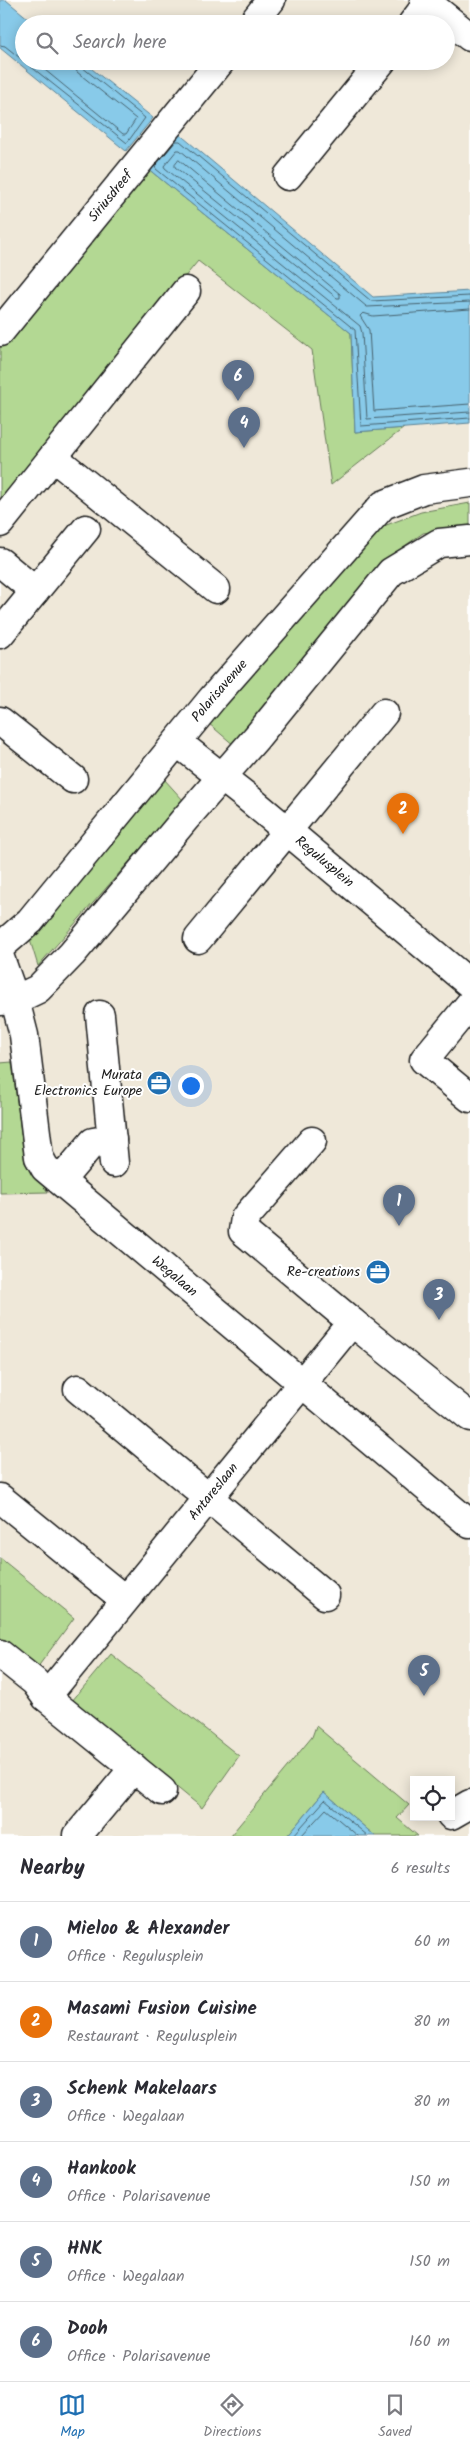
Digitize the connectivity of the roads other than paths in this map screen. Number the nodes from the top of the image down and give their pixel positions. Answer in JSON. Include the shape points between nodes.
{"nodes":[{"id":1,"x":271,"y":0,"type":"edge"},
{"id":2,"x":259,"y":15,"type":"edge"},
{"id":3,"x":455,"y":28,"type":"edge"},
{"id":4,"x":470,"y":37,"type":"edge"},
{"id":5,"x":214,"y":70,"type":"edge"},
{"id":6,"x":375,"y":70,"type":"edge"},
{"id":7,"x":288,"y":176,"type":"dead end"},
{"id":8,"x":186,"y":292,"type":"dead end"},
{"id":9,"x":0,"y":332,"type":"edge"},
{"id":10,"x":53,"y":457,"type":"junction"},
{"id":11,"x":470,"y":483,"type":"edge"},
{"id":12,"x":0,"y":522,"type":"edge"},
{"id":13,"x":86,"y":529,"type":"dead end"},
{"id":14,"x":470,"y":540,"type":"edge"},
{"id":15,"x":0,"y":562,"type":"edge"},
{"id":16,"x":216,"y":589,"type":"dead end"},
{"id":17,"x":35,"y":591,"type":"junction"},
{"id":18,"x":0,"y":634,"type":"edge"},
{"id":19,"x":384,"y":712,"type":"dead end"},
{"id":20,"x":0,"y":721,"type":"edge"},
{"id":21,"x":178,"y":742,"type":"junction"},
{"id":22,"x":221,"y":776,"type":"junction"},
{"id":23,"x":74,"y":779,"type":"dead end"},
{"id":24,"x":286,"y":831,"type":"junction"},
{"id":25,"x":198,"y":939,"type":"dead end"},
{"id":26,"x":0,"y":947,"type":"edge"},
{"id":27,"x":0,"y":958,"type":"edge"},
{"id":28,"x":470,"y":984,"type":"edge"},
{"id":29,"x":8,"y":1001,"type":"edge"},
{"id":30,"x":470,"y":1004,"type":"edge"},
{"id":31,"x":100,"y":1015,"type":"dead end"},
{"id":32,"x":470,"y":1098,"type":"edge"},
{"id":33,"x":312,"y":1141,"type":"dead end"},
{"id":34,"x":61,"y":1180,"type":"junction"},
{"id":35,"x":352,"y":1322,"type":"junction"},
{"id":36,"x":302,"y":1385,"type":"junction"},
{"id":37,"x":78,"y":1389,"type":"dead end"},
{"id":38,"x":470,"y":1417,"type":"edge"},
{"id":39,"x":0,"y":1498,"type":"edge"},
{"id":40,"x":208,"y":1499,"type":"junction"},
{"id":41,"x":470,"y":1524,"type":"edge"},
{"id":42,"x":325,"y":1595,"type":"dead end"},
{"id":43,"x":124,"y":1599,"type":"junction"},
{"id":44,"x":0,"y":1654,"type":"edge"},
{"id":45,"x":46,"y":1697,"type":"junction"},
{"id":46,"x":134,"y":1768,"type":"junction"},
{"id":47,"x":162,"y":1791,"type":"dead end"},
{"id":48,"x":470,"y":1804,"type":"edge"},
{"id":49,"x":455,"y":1813,"type":"edge"},
{"id":50,"x":78,"y":1835,"type":"edge"}],
"edges":[{"from":1,"to":2,"type":"street"},
{"from":3,"to":4,"type":"street"},
{"from":5,"to":9,"type":"street","name":"Siriusdreef"},
{"from":6,"to":7,"type":"street"},
{"from":8,"to":10,"type":"street"},
{"from":10,"to":12,"type":"street"},
{"from":10,"to":16,"type":"street"},
{"from":11,"to":21,"type":"street","name":"Polarisavenue","via":[[424,489],[383,504]]},
{"from":13,"to":17,"type":"street"},
{"from":14,"to":22,"type":"street","via":[[438,543],[391,572]]},
{"from":15,"to":17,"type":"street"},
{"from":17,"to":18,"type":"street"},
{"from":19,"to":24,"type":"street"},
{"from":20,"to":23,"type":"street"},
{"from":21,"to":22,"type":"street","name":"Regulusplein"},
{"from":21,"to":26,"type":"street","name":"Polarisavenue","via":[[30,921]]},
{"from":22,"to":24,"type":"street","name":"Regulusplein"},
{"from":22,"to":29,"type":"street","via":[[72,954],[38,989]]},
{"from":24,"to":25,"type":"street"},
{"from":24,"to":28,"type":"street","name":"Regulusplein"},
{"from":27,"to":29,"type":"street","name":"Wegalaan"},
{"from":29,"to":34,"type":"street","name":"Wegalaan","via":[[24,1035],[39,1157],[45,1168]]},
{"from":30,"to":32,"type":"street","via":[[424,1060]]},
{"from":31,"to":34,"type":"street","via":[[113,1151],[93,1142]]},
{"from":33,"to":35,"type":"street","via":[[245,1218],[243,1231]]},
{"from":34,"to":36,"type":"street","name":"Wegalaan"},
{"from":35,"to":36,"type":"street","name":"Antareslaan"},
{"from":35,"to":38,"type":"street"},
{"from":36,"to":40,"type":"street","name":"Antareslaan"},
{"from":36,"to":41,"type":"street","name":"Wegalaan"},
{"from":37,"to":40,"type":"street"},
{"from":39,"to":43,"type":"street"},
{"from":40,"to":42,"type":"street"},
{"from":40,"to":43,"type":"street","name":"Antareslaan"},
{"from":43,"to":45,"type":"street","name":"Antareslaan"},
{"from":44,"to":45,"type":"street","via":[[35,1682]]},
{"from":45,"to":46,"type":"street"},
{"from":46,"to":47,"type":"street"},
{"from":46,"to":50,"type":"street"},
{"from":48,"to":49,"type":"street"}]}
